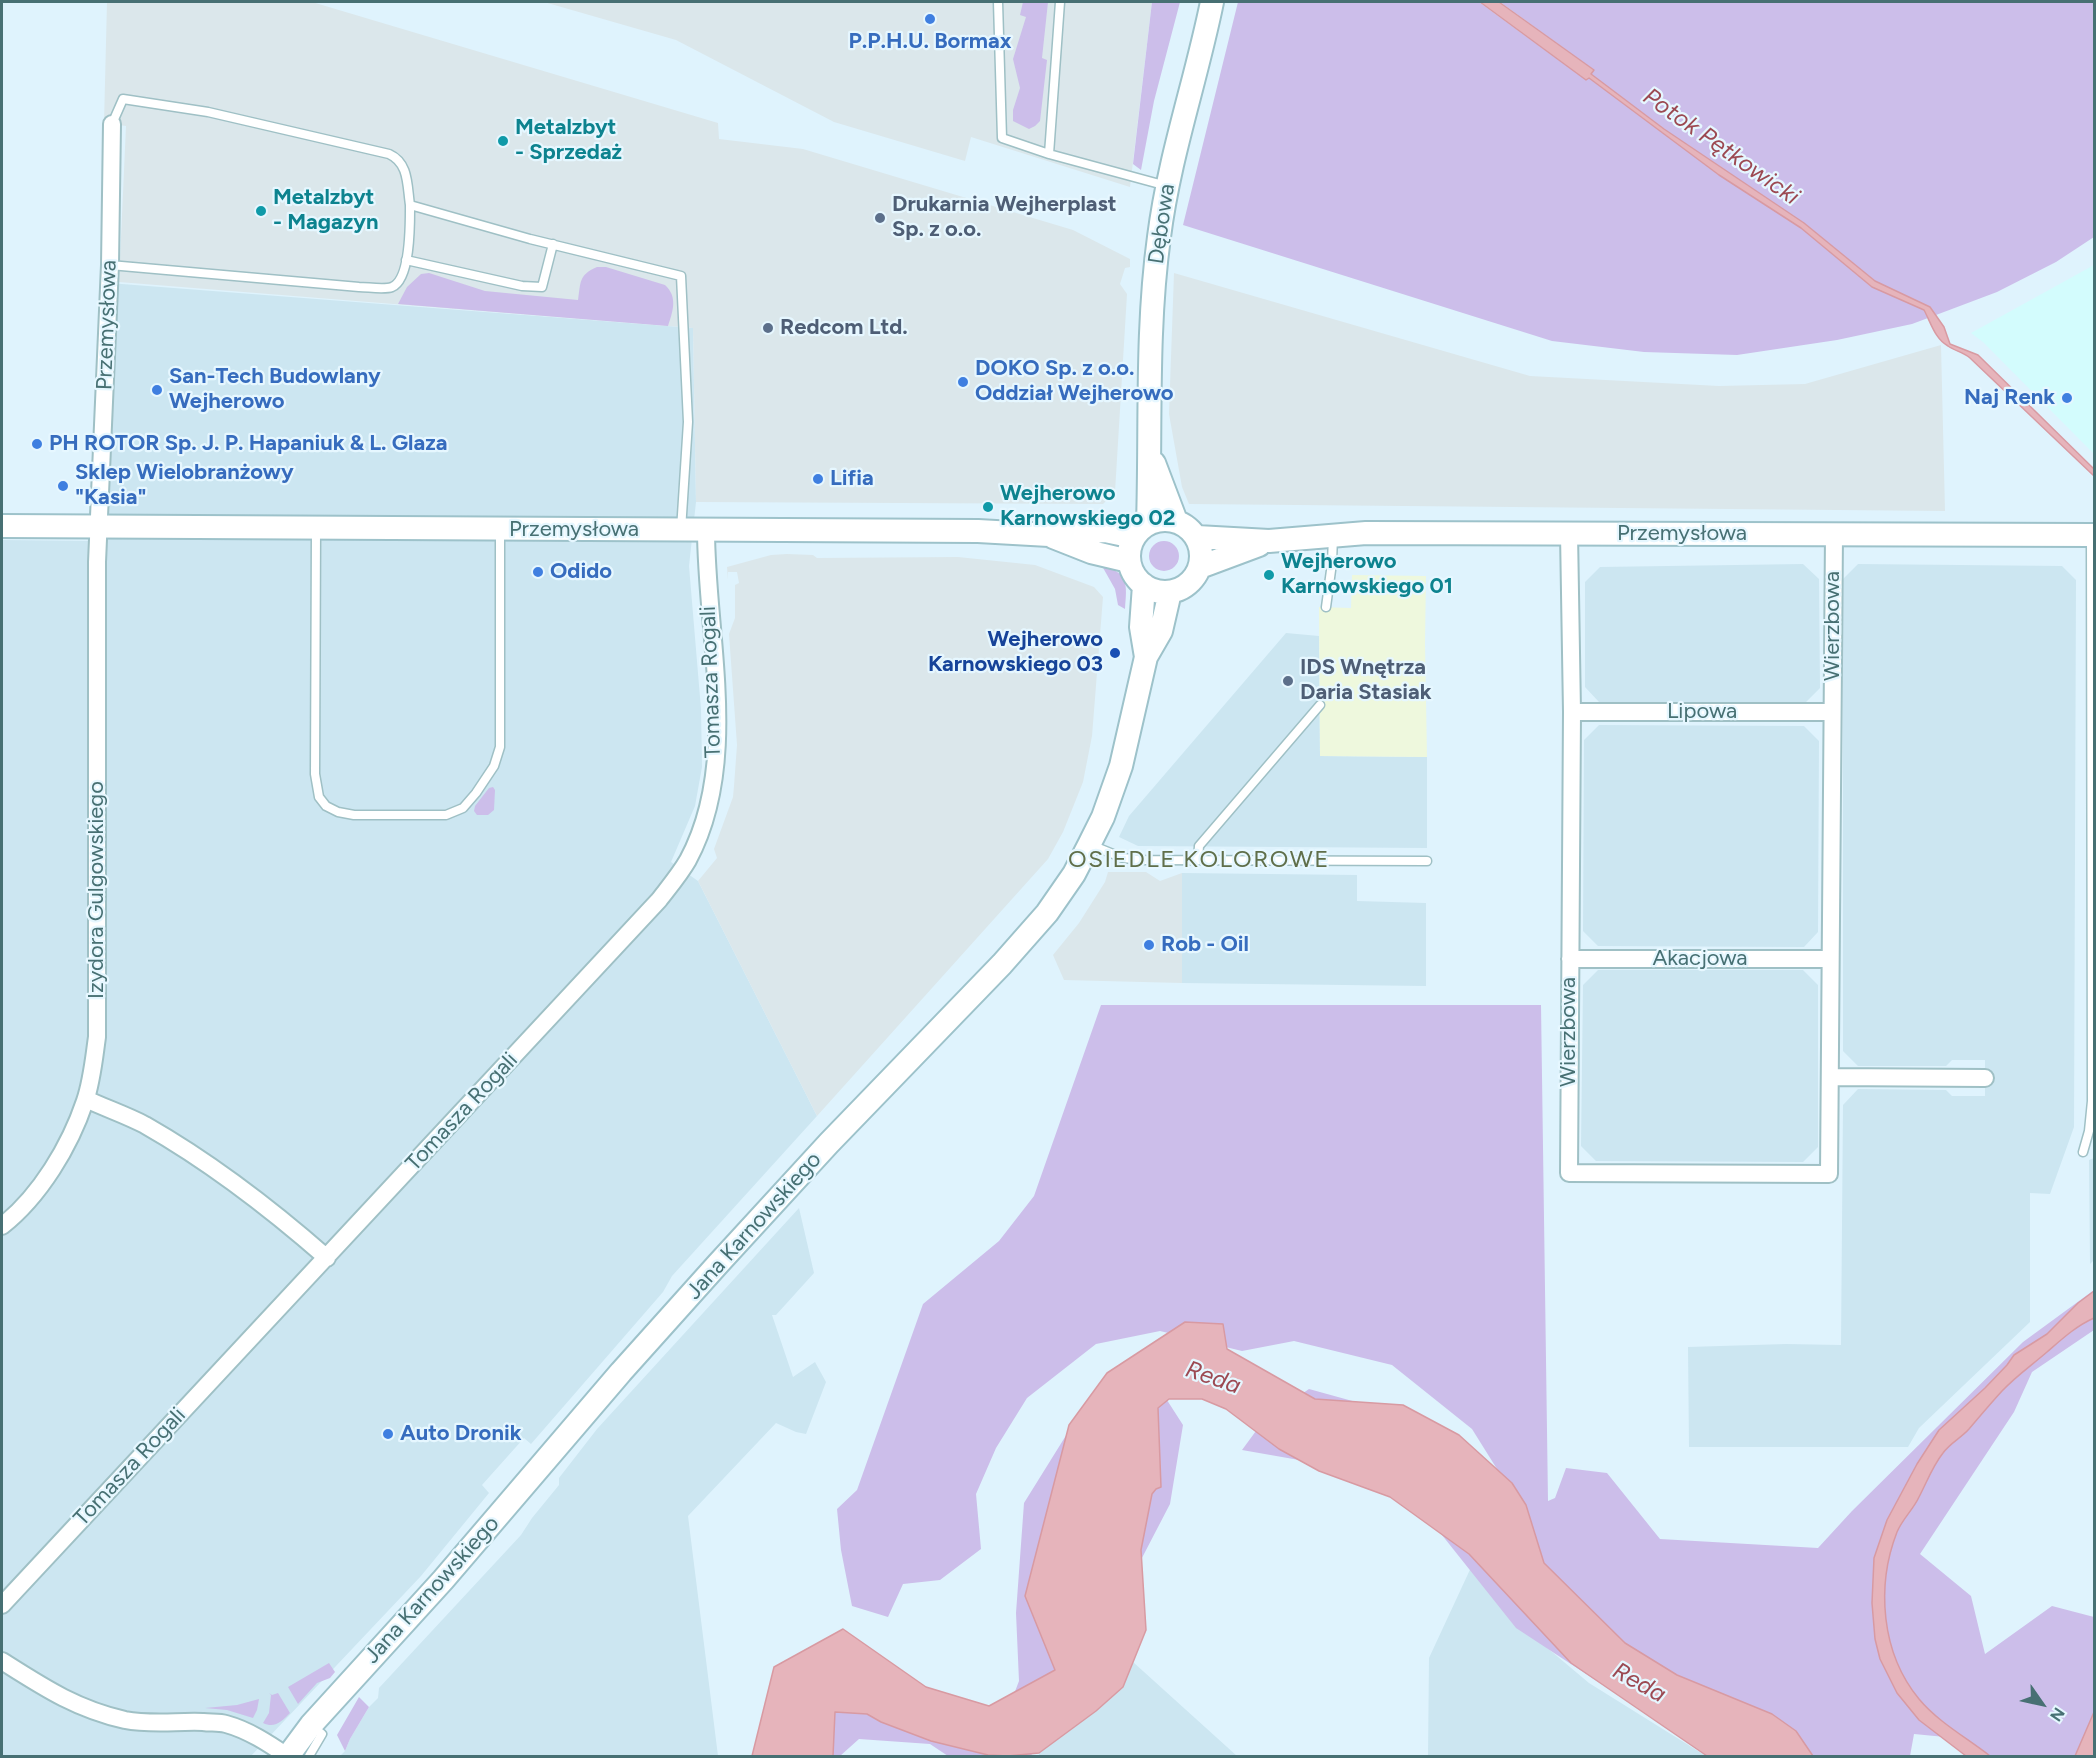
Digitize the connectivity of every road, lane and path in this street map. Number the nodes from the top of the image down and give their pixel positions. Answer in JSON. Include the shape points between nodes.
{"nodes":[{"id":1,"x":998,"y":2,"type":"edge"},
{"id":2,"x":1060,"y":2,"type":"edge"},
{"id":3,"x":1212,"y":2,"type":"edge"},
{"id":4,"x":112,"y":124,"type":"joint"},
{"id":5,"x":1049,"y":154,"type":"junction"},
{"id":6,"x":1167,"y":186,"type":"junction"},
{"id":7,"x":411,"y":205,"type":"junction"},
{"id":8,"x":553,"y":244,"type":"junction"},
{"id":9,"x":406,"y":260,"type":"junction"},
{"id":10,"x":110,"y":265,"type":"junction"},
{"id":11,"x":1150,"y":452,"type":"junction"},
{"id":12,"x":1176,"y":521,"type":"junction"},
{"id":13,"x":2,"y":526,"type":"edge"},
{"id":14,"x":98,"y":527,"type":"junction"},
{"id":15,"x":316,"y":529,"type":"junction"},
{"id":16,"x":500,"y":530,"type":"junction"},
{"id":17,"x":681,"y":530,"type":"junction"},
{"id":18,"x":706,"y":530,"type":"junction"},
{"id":19,"x":1141,"y":530,"type":"junction"},
{"id":20,"x":1569,"y":533,"type":"junction"},
{"id":21,"x":1834,"y":534,"type":"junction"},
{"id":22,"x":1049,"y":535,"type":"junction"},
{"id":23,"x":1333,"y":535,"type":"junction"},
{"id":24,"x":2093,"y":535,"type":"edge"},
{"id":25,"x":1197,"y":537,"type":"junction"},
{"id":26,"x":1269,"y":541,"type":"junction"},
{"id":27,"x":1129,"y":561,"type":"junction"},
{"id":28,"x":1200,"y":567,"type":"junction"},
{"id":29,"x":1144,"y":585,"type":"junction"},
{"id":30,"x":1170,"y":592,"type":"junction"},
{"id":31,"x":1326,"y":607,"type":"dead end"},
{"id":32,"x":1146,"y":657,"type":"junction"},
{"id":33,"x":1320,"y":705,"type":"dead end"},
{"id":34,"x":1572,"y":712,"type":"junction"},
{"id":35,"x":1832,"y":712,"type":"junction"},
{"id":36,"x":1089,"y":845,"type":"junction"},
{"id":37,"x":1198,"y":860,"type":"junction"},
{"id":38,"x":1427,"y":861,"type":"dead end"},
{"id":39,"x":1570,"y":959,"type":"junction"},
{"id":40,"x":1830,"y":959,"type":"junction"},
{"id":41,"x":1830,"y":1077,"type":"junction"},
{"id":42,"x":1985,"y":1078,"type":"dead end"},
{"id":43,"x":86,"y":1099,"type":"junction"},
{"id":44,"x":2083,"y":1152,"type":"dead end"},
{"id":45,"x":2,"y":1226,"type":"edge"},
{"id":46,"x":327,"y":1258,"type":"junction"},
{"id":47,"x":2,"y":1605,"type":"edge"},
{"id":48,"x":2,"y":1661,"type":"edge"},
{"id":49,"x":311,"y":1725,"type":"junction"},
{"id":50,"x":288,"y":1756,"type":"edge"},
{"id":51,"x":309,"y":1756,"type":"edge"}],
"edges":[{"from":1,"to":5,"type":"lane","via":[[1002,138]]},
{"from":2,"to":5,"type":"lane"},
{"from":3,"to":6,"type":"main road","name":"Dębowa"},
{"from":4,"to":7,"type":"lane","via":[[123,99],[208,112],[389,154],[399,158],[404,167]]},
{"from":4,"to":10,"type":"street","name":"Przemysłowa"},
{"from":5,"to":6,"type":"lane"},
{"from":6,"to":11,"type":"main road","name":"Dębowa","via":[[1150,331]]},
{"from":7,"to":8,"type":"lane"},
{"from":7,"to":9,"type":"lane"},
{"from":8,"to":9,"type":"lane","via":[[543,287],[522,286]]},
{"from":8,"to":17,"type":"lane","via":[[681,276],[688,422]]},
{"from":9,"to":10,"type":"lane","via":[[398,282],[391,287]]},
{"from":10,"to":14,"type":"street","name":"Przemysłowa"},
{"from":11,"to":12,"type":"main road","name":"Dębowa"},
{"from":11,"to":19,"type":"main road","name":"Dębowa"},
{"from":12,"to":19,"type":"main road","via":[[1162,519]]},
{"from":12,"to":25,"type":"main road"},
{"from":13,"to":14,"type":"main road","name":"Przemysłowa"},
{"from":14,"to":15,"type":"main road","name":"Przemysłowa"},
{"from":14,"to":43,"type":"street","name":"Izydora Gulgowskiego","via":[[97,1037]]},
{"from":15,"to":16,"type":"main road","name":"Przemysłowa"},
{"from":15,"to":16,"type":"lane","via":[[315,778],[319,797],[326,806],[354,815],[446,815],[463,808],[494,766],[500,747]]},
{"from":16,"to":17,"type":"main road","name":"Przemysłowa"},
{"from":17,"to":18,"type":"main road","name":"Przemysłowa"},
{"from":18,"to":22,"type":"main road","name":"Przemysłowa"},
{"from":18,"to":46,"type":"street","name":"Tomasza Rogali","via":[[715,679],[715,774],[709,804],[688,860],[659,900]]},
{"from":19,"to":22,"type":"main road","name":"Przemysłowa"},
{"from":19,"to":27,"type":"main road","via":[[1130,549]]},
{"from":20,"to":21,"type":"main road","name":"Przemysłowa"},
{"from":20,"to":23,"type":"main road","name":"Przemysłowa"},
{"from":20,"to":34,"type":"street","name":"Wierzbowa"},
{"from":21,"to":24,"type":"main road","name":"Przemysłowa"},
{"from":21,"to":35,"type":"street","name":"Wierzbowa"},
{"from":22,"to":27,"type":"main road","name":"Przemysłowa","via":[[1091,552]]},
{"from":23,"to":26,"type":"main road","name":"Przemysłowa"},
{"from":23,"to":31,"type":"lane"},
{"from":24,"to":44,"type":"lane","via":[[2092,1101]]},
{"from":25,"to":26,"type":"main road","name":"Przemysłowa"},
{"from":25,"to":28,"type":"main road","via":[[1202,552]]},
{"from":26,"to":28,"type":"main road","name":"Przemysłowa"},
{"from":27,"to":29,"type":"main road","via":[[1134,575]]},
{"from":28,"to":30,"type":"main road","via":[[1194,579]]},
{"from":29,"to":30,"type":"main road"},
{"from":29,"to":32,"type":"main road","name":"Jana Karnowskiego","via":[[1141,627]]},
{"from":30,"to":32,"type":"main road","name":"Jana Karnowskiego","via":[[1161,631]]},
{"from":32,"to":36,"type":"main road","name":"Jana Karnowskiego","via":[[1121,766]]},
{"from":33,"to":37,"type":"lane","via":[[1199,846]]},
{"from":34,"to":35,"type":"street","name":"Lipowa"},
{"from":34,"to":39,"type":"street","name":"Wierzbowa"},
{"from":35,"to":40,"type":"street","name":"Wierzbowa"},
{"from":36,"to":37,"type":"lane","via":[[1123,858]]},
{"from":36,"to":49,"type":"main road","name":"Jana Karnowskiego","via":[[1047,913],[1009,956],[734,1246]]},
{"from":37,"to":38,"type":"lane"},
{"from":39,"to":40,"type":"street","name":"Akacjowa"},
{"from":39,"to":41,"type":"street","name":"Wierzbowa","via":[[1569,1173],[1829,1174]]},
{"from":40,"to":41,"type":"street","name":"Wierzbowa"},
{"from":41,"to":42,"type":"street"},
{"from":43,"to":45,"type":"street","name":"Izydora Gulgowskiego","via":[[58,1157],[34,1194]]},
{"from":43,"to":46,"type":"street","via":[[143,1124],[215,1170],[269,1208]]},
{"from":46,"to":47,"type":"street","name":"Tomasza Rogali"},
{"from":48,"to":50,"type":"street","name":"Jana Karnowskiego","via":[[56,1696],[97,1712],[139,1721],[224,1723],[250,1733]]},
{"from":49,"to":50,"type":"main road","name":"Jana Karnowskiego"},
{"from":49,"to":51,"type":"lane","via":[[322,1734]]}]}
